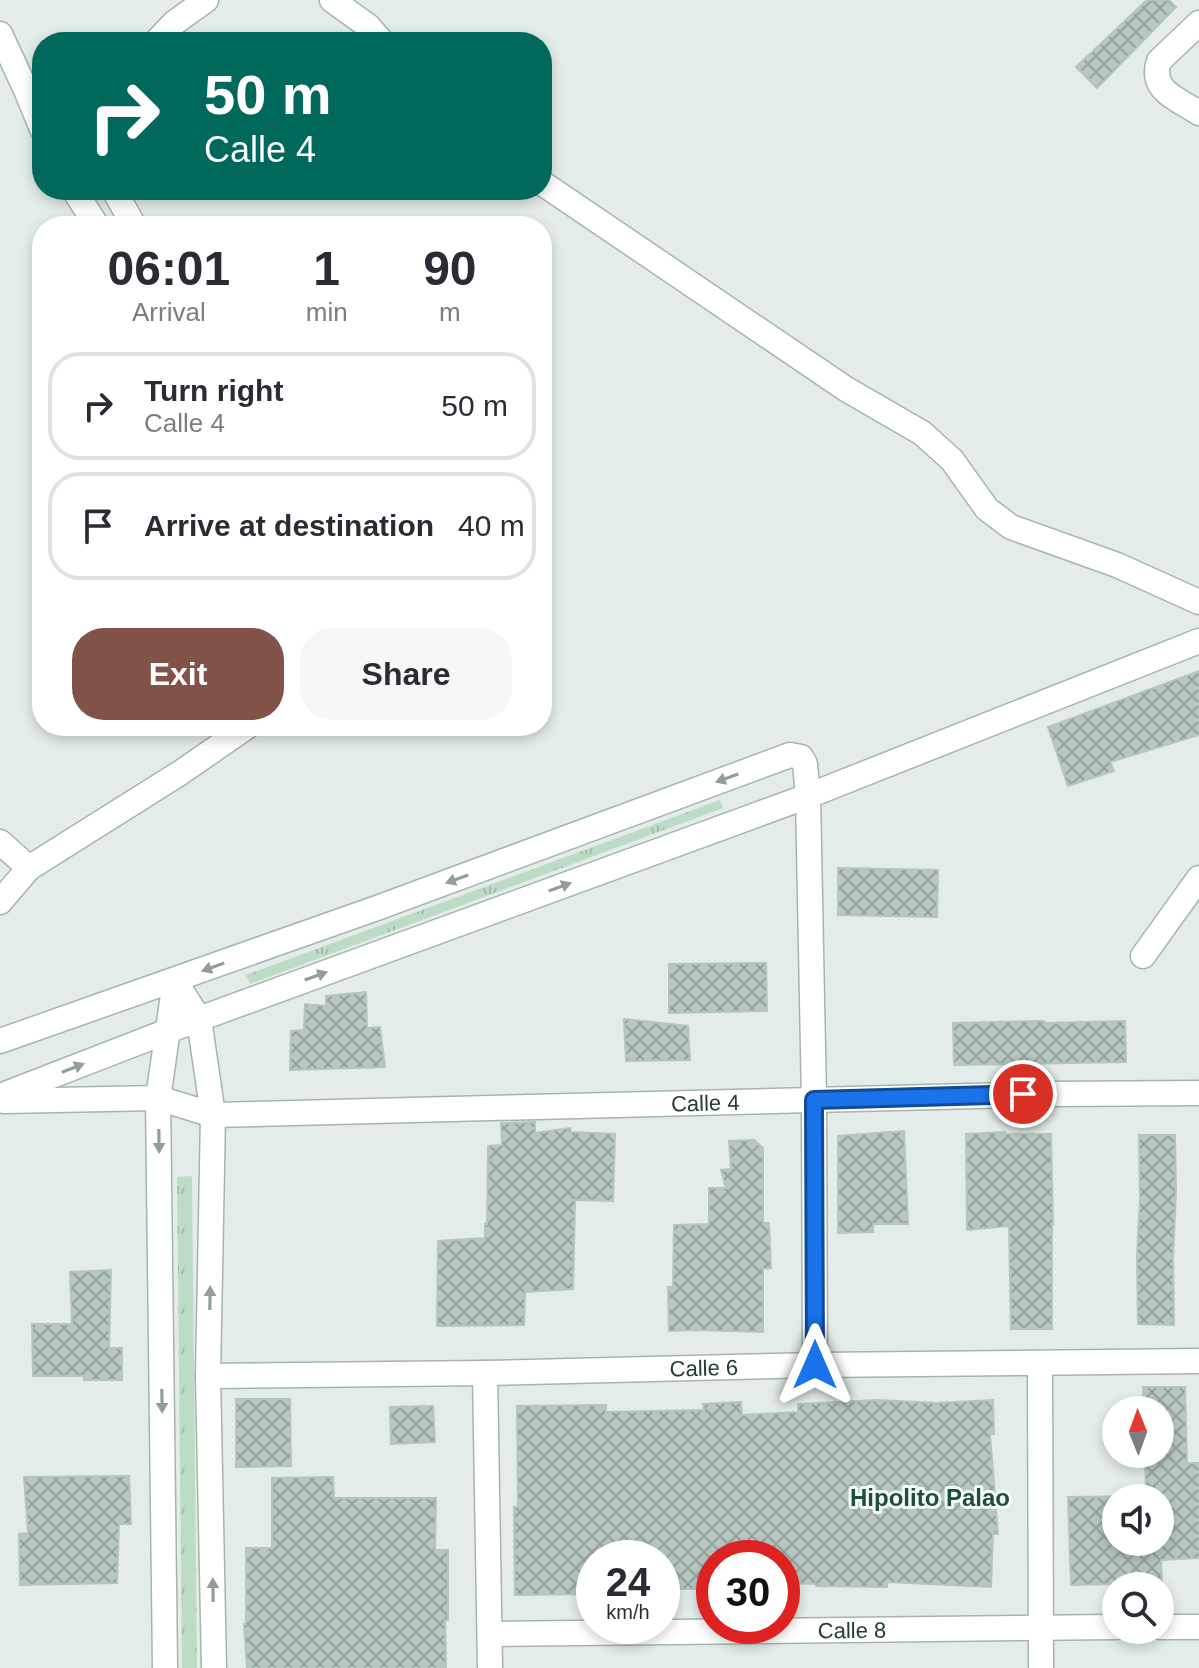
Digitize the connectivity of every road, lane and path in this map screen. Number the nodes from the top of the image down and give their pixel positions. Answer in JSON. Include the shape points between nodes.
{"nodes":[{"id":1,"x":206,"y":0,"type":"edge"},
{"id":2,"x":332,"y":0,"type":"edge"},
{"id":3,"x":1199,"y":23,"type":"edge"},
{"id":4,"x":165,"y":32,"type":"edge"},
{"id":5,"x":373,"y":32,"type":"edge"},
{"id":6,"x":0,"y":34,"type":"edge"},
{"id":7,"x":32,"y":105,"type":"edge"},
{"id":8,"x":1199,"y":113,"type":"edge"},
{"id":9,"x":552,"y":190,"type":"edge"},
{"id":10,"x":1199,"y":602,"type":"edge"},
{"id":11,"x":1199,"y":641,"type":"edge"},
{"id":12,"x":234,"y":736,"type":"edge"},
{"id":13,"x":808,"y":796,"type":"junction"},
{"id":14,"x":0,"y":842,"type":"edge"},
{"id":15,"x":29,"y":868,"type":"junction"},
{"id":16,"x":1199,"y":878,"type":"edge"},
{"id":17,"x":0,"y":902,"type":"edge"},
{"id":18,"x":1143,"y":956,"type":"dead end"},
{"id":19,"x":175,"y":981,"type":"junction"},
{"id":20,"x":199,"y":1019,"type":"junction"},
{"id":21,"x":168,"y":1032,"type":"junction"},
{"id":22,"x":0,"y":1041,"type":"edge"},
{"id":23,"x":1199,"y":1093,"type":"edge"},
{"id":24,"x":158,"y":1098,"type":"junction"},
{"id":25,"x":0,"y":1099,"type":"edge"},
{"id":26,"x":814,"y":1100,"type":"junction"},
{"id":27,"x":213,"y":1115,"type":"junction"},
{"id":28,"x":1199,"y":1361,"type":"edge"},
{"id":29,"x":1040,"y":1364,"type":"junction"},
{"id":30,"x":815,"y":1365,"type":"junction"},
{"id":31,"x":485,"y":1373,"type":"junction"},
{"id":32,"x":208,"y":1376,"type":"junction"},
{"id":33,"x":1102,"y":1627,"type":"edge"},
{"id":34,"x":1174,"y":1627,"type":"edge"},
{"id":35,"x":1199,"y":1627,"type":"edge"},
{"id":36,"x":1041,"y":1628,"type":"junction"},
{"id":37,"x":490,"y":1634,"type":"junction"},
{"id":38,"x":165,"y":1668,"type":"edge"},
{"id":39,"x":214,"y":1668,"type":"edge"},
{"id":40,"x":490,"y":1668,"type":"edge"},
{"id":41,"x":1041,"y":1668,"type":"edge"}],
"edges":[{"from":1,"to":4,"type":"street"},
{"from":2,"to":5,"type":"street"},
{"from":3,"to":8,"type":"street","via":[[1159,61],[1157,70],[1160,88]]},
{"from":6,"to":7,"type":"street"},
{"from":9,"to":10,"type":"street","via":[[846,389],[922,433],[952,460],[987,509],[1011,527]]},
{"from":11,"to":13,"type":"street"},
{"from":12,"to":15,"type":"street"},
{"from":13,"to":19,"type":"street","one_way":true,"via":[[805,764],[790,755]]},
{"from":20,"to":13,"type":"street","one_way":true},
{"from":13,"to":26,"type":"street"},
{"from":14,"to":15,"type":"street"},
{"from":15,"to":17,"type":"street"},
{"from":16,"to":18,"type":"street"},
{"from":19,"to":20,"type":"street"},
{"from":19,"to":21,"type":"street"},
{"from":19,"to":22,"type":"street"},
{"from":20,"to":21,"type":"street"},
{"from":20,"to":27,"type":"street"},
{"from":21,"to":24,"type":"street"},
{"from":25,"to":21,"type":"street","one_way":true},
{"from":23,"to":26,"type":"street","name":"Calle 4"},
{"from":24,"to":25,"type":"street","name":"Calle 4"},
{"from":24,"to":27,"type":"street","name":"Calle 4"},
{"from":24,"to":38,"type":"street","one_way":true},
{"from":26,"to":27,"type":"street","name":"Calle 4"},
{"from":26,"to":30,"type":"street"},
{"from":32,"to":27,"type":"street","one_way":true},
{"from":28,"to":29,"type":"street","name":"Calle 6"},
{"from":29,"to":30,"type":"street","name":"Calle 6"},
{"from":29,"to":36,"type":"street"},
{"from":30,"to":31,"type":"street","name":"Calle 6"},
{"from":31,"to":32,"type":"street","name":"Calle 6"},
{"from":31,"to":37,"type":"street"},
{"from":39,"to":32,"type":"street","one_way":true},
{"from":33,"to":36,"type":"street","name":"Calle 8"},
{"from":34,"to":35,"type":"street"},
{"from":36,"to":37,"type":"street","name":"Calle 8"},
{"from":36,"to":41,"type":"street"},
{"from":37,"to":40,"type":"street"}]}
